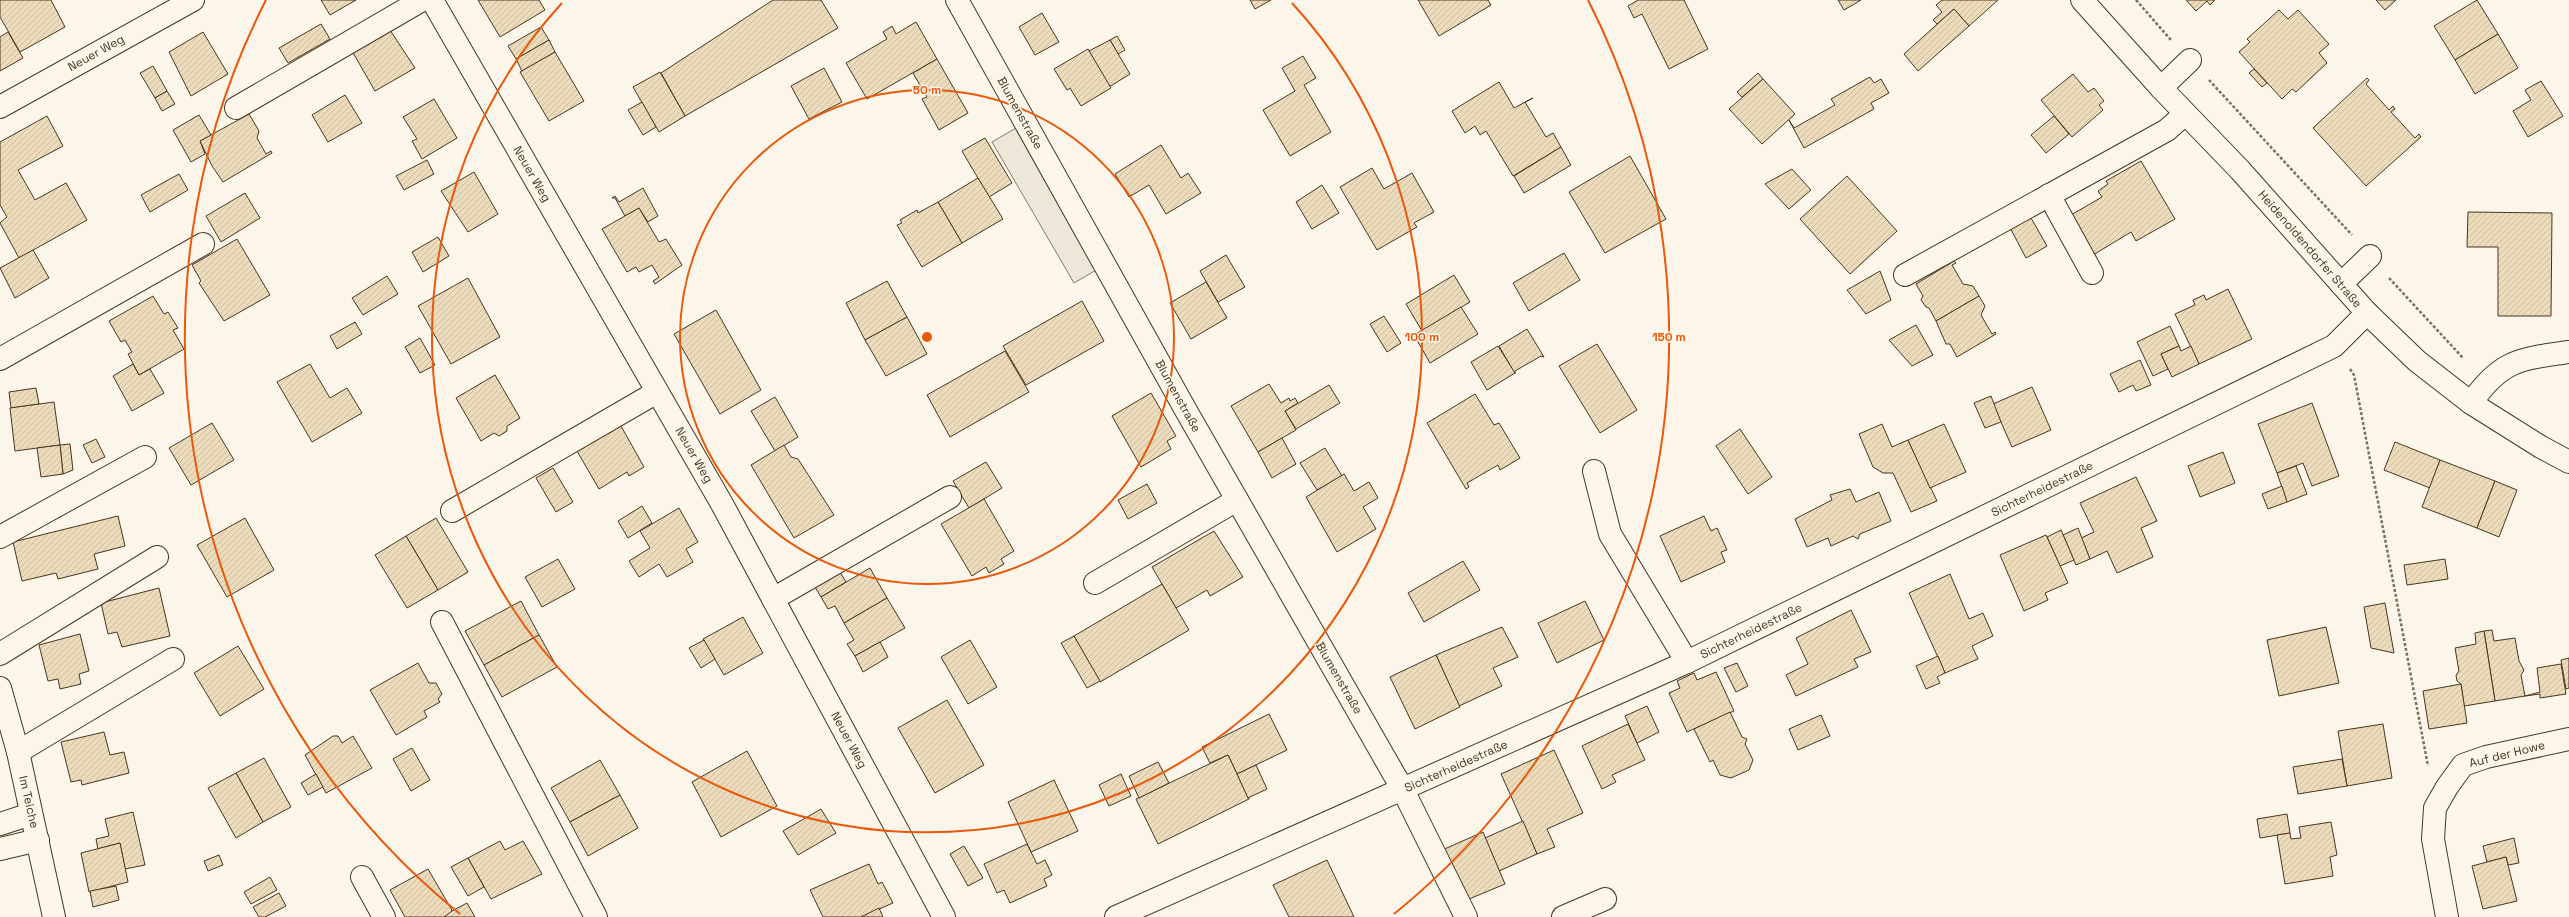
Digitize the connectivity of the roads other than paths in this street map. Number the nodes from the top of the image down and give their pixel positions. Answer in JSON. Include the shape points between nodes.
{"nodes":[{"id":1,"x":193,"y":0,"type":"edge"},
{"id":2,"x":422,"y":0,"type":"edge"},
{"id":3,"x":432,"y":0,"type":"edge"},
{"id":4,"x":958,"y":0,"type":"edge"},
{"id":5,"x":2082,"y":0,"type":"edge"},
{"id":6,"x":2190,"y":60,"type":"road end"},
{"id":7,"x":2161,"y":88,"type":"junction"},
{"id":8,"x":0,"y":107,"type":"edge"},
{"id":9,"x":236,"y":108,"type":"dead end"},
{"id":10,"x":2185,"y":114,"type":"junction"},
{"id":11,"x":2049,"y":195,"type":"junction"},
{"id":12,"x":203,"y":244,"type":"dead end"},
{"id":13,"x":2370,"y":256,"type":"road end"},
{"id":14,"x":2092,"y":273,"type":"dead end"},
{"id":15,"x":1905,"y":275,"type":"dead end"},
{"id":16,"x":2341,"y":284,"type":"junction"},
{"id":17,"x":2367,"y":313,"type":"junction"},
{"id":18,"x":2569,"y":352,"type":"edge"},
{"id":19,"x":0,"y":360,"type":"edge"},
{"id":20,"x":657,"y":392,"type":"junction"},
{"id":21,"x":2471,"y":403,"type":"junction"},
{"id":22,"x":145,"y":457,"type":"dead end"},
{"id":23,"x":2569,"y":462,"type":"edge"},
{"id":24,"x":1594,"y":471,"type":"dead end"},
{"id":25,"x":950,"y":497,"type":"dead end"},
{"id":26,"x":1237,"y":500,"type":"junction"},
{"id":27,"x":452,"y":511,"type":"dead end"},
{"id":28,"x":0,"y":537,"type":"edge"},
{"id":29,"x":157,"y":557,"type":"dead end"},
{"id":30,"x":1095,"y":584,"type":"dead end"},
{"id":31,"x":773,"y":599,"type":"junction"},
{"id":32,"x":442,"y":622,"type":"dead end"},
{"id":33,"x":0,"y":654,"type":"edge"},
{"id":34,"x":173,"y":659,"type":"dead end"},
{"id":35,"x":1687,"y":662,"type":"junction"},
{"id":36,"x":0,"y":688,"type":"edge"},
{"id":37,"x":2569,"y":739,"type":"edge"},
{"id":38,"x":18,"y":752,"type":"junction"},
{"id":39,"x":1403,"y":790,"type":"junction"},
{"id":40,"x":32,"y":814,"type":"junction"},
{"id":41,"x":0,"y":824,"type":"edge"},
{"id":42,"x":38,"y":840,"type":"junction"},
{"id":43,"x":0,"y":849,"type":"edge"},
{"id":44,"x":362,"y":877,"type":"dead end"},
{"id":45,"x":1605,"y":899,"type":"dead end"},
{"id":46,"x":54,"y":917,"type":"edge"},
{"id":47,"x":384,"y":917,"type":"edge"},
{"id":48,"x":596,"y":917,"type":"edge"},
{"id":49,"x":944,"y":917,"type":"edge"},
{"id":50,"x":1116,"y":917,"type":"edge"},
{"id":51,"x":1466,"y":917,"type":"edge"},
{"id":52,"x":1563,"y":917,"type":"edge"},
{"id":53,"x":2447,"y":917,"type":"edge"}],
"edges":[{"from":1,"to":8,"type":"street","name":"Neuer Weg"},
{"from":2,"to":9,"type":"street"},
{"from":3,"to":20,"type":"street","name":"Neuer Weg"},
{"from":4,"to":26,"type":"street","name":"Blumenstraße"},
{"from":5,"to":7,"type":"street","name":"Heidenoldendorfer Straße"},
{"from":6,"to":7,"type":"street"},
{"from":7,"to":10,"type":"street","name":"Heidenoldendorfer Straße"},
{"from":10,"to":11,"type":"street","via":[[2167,130]]},
{"from":10,"to":16,"type":"street","name":"Heidenoldendorfer Straße","via":[[2240,170]]},
{"from":11,"to":14,"type":"street"},
{"from":11,"to":15,"type":"street"},
{"from":12,"to":19,"type":"street"},
{"from":13,"to":16,"type":"street"},
{"from":16,"to":17,"type":"street","name":"Heidenoldendorfer Straße"},
{"from":17,"to":21,"type":"street","name":"Heidenoldendorfer Straße","via":[[2417,361]]},
{"from":17,"to":35,"type":"street","name":"Sichterheidestraße","via":[[2334,346]]},
{"from":18,"to":21,"type":"street","via":[[2521,359],[2485,382]]},
{"from":20,"to":27,"type":"street"},
{"from":20,"to":31,"type":"street","name":"Neuer Weg"},
{"from":21,"to":23,"type":"street","name":"Heidenoldendorfer Straße"},
{"from":22,"to":28,"type":"street"},
{"from":24,"to":35,"type":"street","via":[[1610,534]]},
{"from":25,"to":31,"type":"street"},
{"from":26,"to":30,"type":"street"},
{"from":26,"to":39,"type":"street","name":"Blumenstraße"},
{"from":29,"to":33,"type":"street"},
{"from":31,"to":49,"type":"street","name":"Neuer Weg"},
{"from":32,"to":48,"type":"street"},
{"from":34,"to":38,"type":"street"},
{"from":35,"to":39,"type":"street","name":"Sichterheidestraße"},
{"from":36,"to":38,"type":"street","name":"Im Teiche"},
{"from":37,"to":53,"type":"street","name":"Auf der Howe","via":[[2486,757],[2463,765],[2447,786],[2435,808],[2433,839]]},
{"from":38,"to":40,"type":"street","name":"Im Teiche"},
{"from":39,"to":50,"type":"street","name":"Sichterheidestraße"},
{"from":39,"to":51,"type":"street","name":"Blumenstraße"},
{"from":40,"to":41,"type":"street"},
{"from":40,"to":42,"type":"street","name":"Im Teiche"},
{"from":42,"to":43,"type":"street"},
{"from":42,"to":46,"type":"street","name":"Im Teiche"},
{"from":44,"to":47,"type":"street"},
{"from":45,"to":52,"type":"street"}]}
